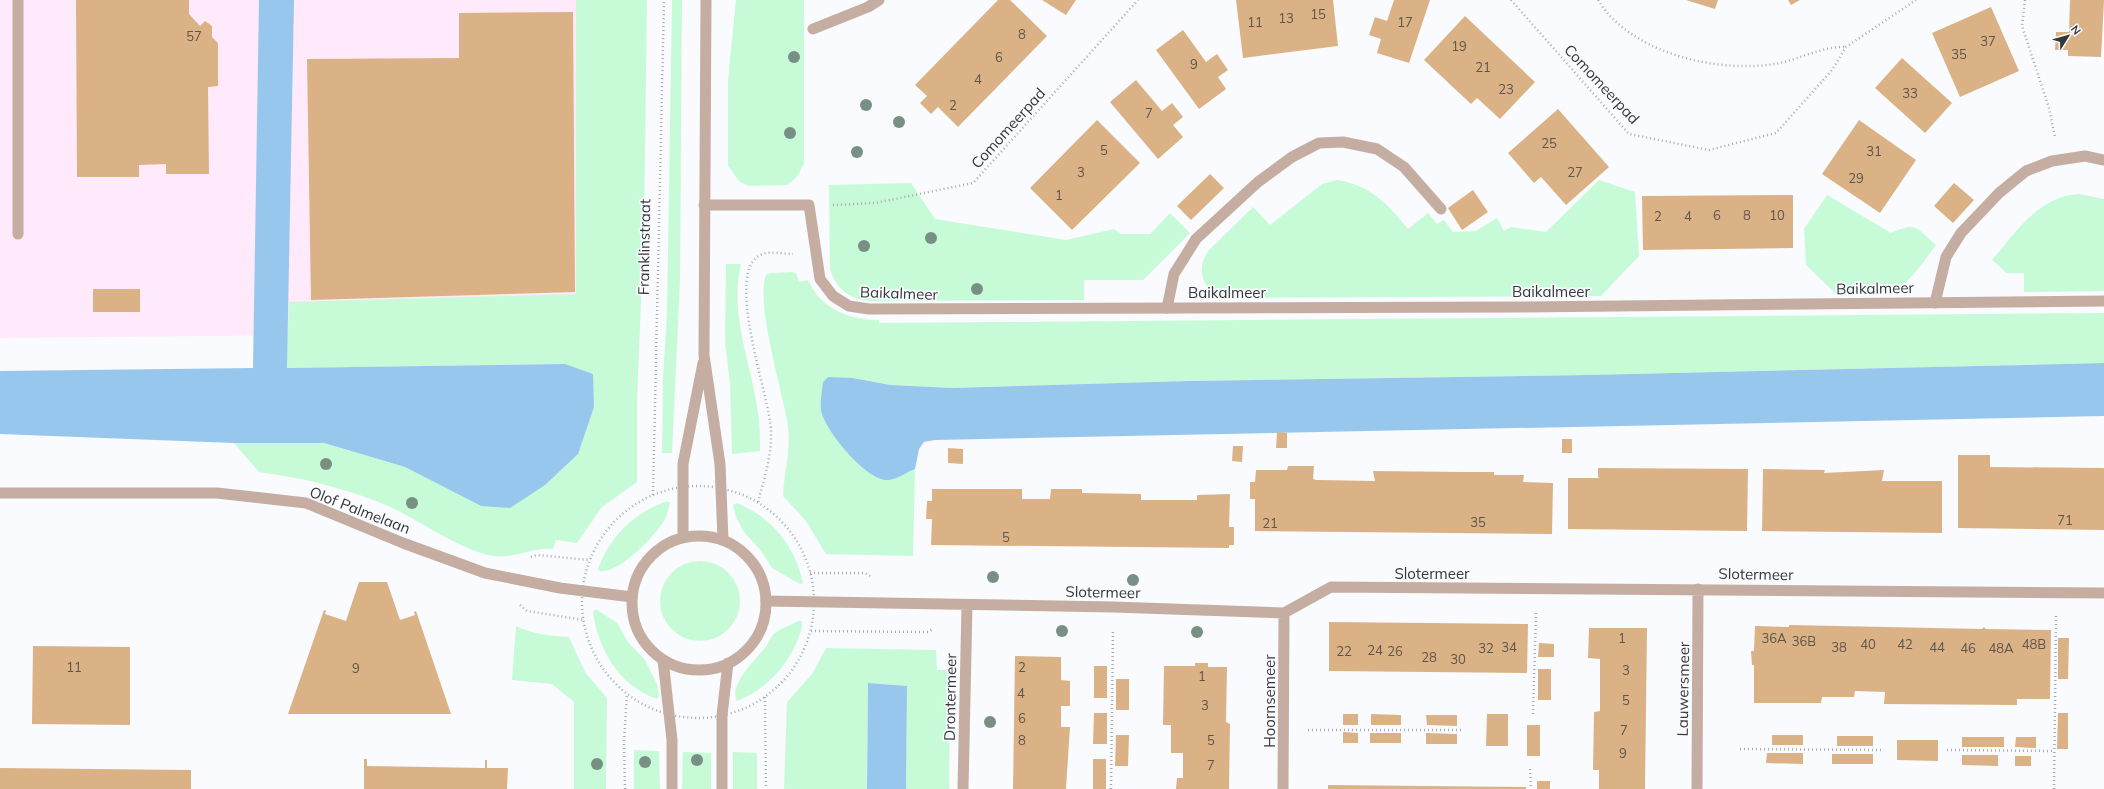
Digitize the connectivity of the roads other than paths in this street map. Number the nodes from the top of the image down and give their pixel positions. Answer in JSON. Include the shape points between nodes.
{"nodes":[{"id":1,"x":18,"y":0,"type":"edge"},
{"id":2,"x":706,"y":0,"type":"edge"},
{"id":3,"x":879,"y":0,"type":"edge"},
{"id":4,"x":813,"y":29,"type":"dead end"},
{"id":5,"x":2104,"y":160,"type":"edge"},
{"id":6,"x":704,"y":205,"type":"junction"},
{"id":7,"x":1441,"y":209,"type":"dead end"},
{"id":8,"x":18,"y":234,"type":"dead end"},
{"id":9,"x":2104,"y":301,"type":"edge"},
{"id":10,"x":1935,"y":303,"type":"junction"},
{"id":11,"x":1167,"y":308,"type":"junction"},
{"id":12,"x":704,"y":355,"type":"junction"},
{"id":13,"x":0,"y":493,"type":"edge"},
{"id":14,"x":683,"y":537,"type":"junction"},
{"id":15,"x":723,"y":540,"type":"junction"},
{"id":16,"x":1698,"y":589,"type":"junction"},
{"id":17,"x":2104,"y":593,"type":"edge"},
{"id":18,"x":632,"y":597,"type":"junction"},
{"id":19,"x":766,"y":601,"type":"junction"},
{"id":20,"x":967,"y":605,"type":"junction"},
{"id":21,"x":1284,"y":613,"type":"junction"},
{"id":22,"x":663,"y":660,"type":"junction"},
{"id":23,"x":728,"y":663,"type":"junction"},
{"id":24,"x":672,"y":789,"type":"edge"},
{"id":25,"x":722,"y":789,"type":"edge"},
{"id":26,"x":963,"y":789,"type":"edge"},
{"id":27,"x":1283,"y":789,"type":"edge"},
{"id":28,"x":1697,"y":789,"type":"edge"}],
"edges":[{"from":1,"to":8,"type":"street"},
{"from":2,"to":6,"type":"street"},
{"from":3,"to":4,"type":"street"},
{"from":5,"to":10,"type":"street","name":"Baikalmeer","via":[[2085,156],[2060,160],[2026,171],[1999,193],[1961,233],[1946,257]]},
{"from":6,"to":11,"type":"street","name":"Baikalmeer","via":[[809,205],[820,279],[833,296],[849,306],[869,309]]},
{"from":6,"to":12,"type":"street"},
{"from":7,"to":11,"type":"street","name":"Baikalmeer","via":[[1404,168],[1377,149],[1344,142],[1319,143],[1292,157],[1258,182],[1196,239],[1174,274]]},
{"from":9,"to":10,"type":"street","name":"Baikalmeer"},
{"from":10,"to":11,"type":"street","name":"Baikalmeer"},
{"from":12,"to":14,"type":"street","via":[[683,464]]},
{"from":12,"to":15,"type":"street","via":[[720,464]]},
{"from":13,"to":18,"type":"street","name":"Olof Palmelaan","via":[[217,493],[306,503],[485,573],[560,588]]},
{"from":14,"to":15,"type":"street","via":[[703,536]]},
{"from":14,"to":18,"type":"street","via":[[663,545],[648,559],[637,577]]},
{"from":15,"to":19,"type":"street","via":[[740,550],[753,564],[762,582]]},
{"from":16,"to":17,"type":"street","name":"Slotermeer"},
{"from":16,"to":21,"type":"street","name":"Slotermeer","via":[[1331,587]]},
{"from":16,"to":28,"type":"street","name":"Lauwersmeer"},
{"from":18,"to":22,"type":"street","via":[[634,621],[645,643]]},
{"from":19,"to":20,"type":"street","name":"Slotermeer"},
{"from":19,"to":23,"type":"street","via":[[764,620],[756,638],[744,652]]},
{"from":20,"to":21,"type":"street","name":"Slotermeer"},
{"from":20,"to":26,"type":"street","name":"Drontermeer"},
{"from":21,"to":27,"type":"street","name":"Hoornsemeer"},
{"from":22,"to":23,"type":"street","via":[[684,668],[706,669]]},
{"from":22,"to":24,"type":"street","via":[[670,714]]},
{"from":23,"to":25,"type":"street","via":[[722,715]]}]}
